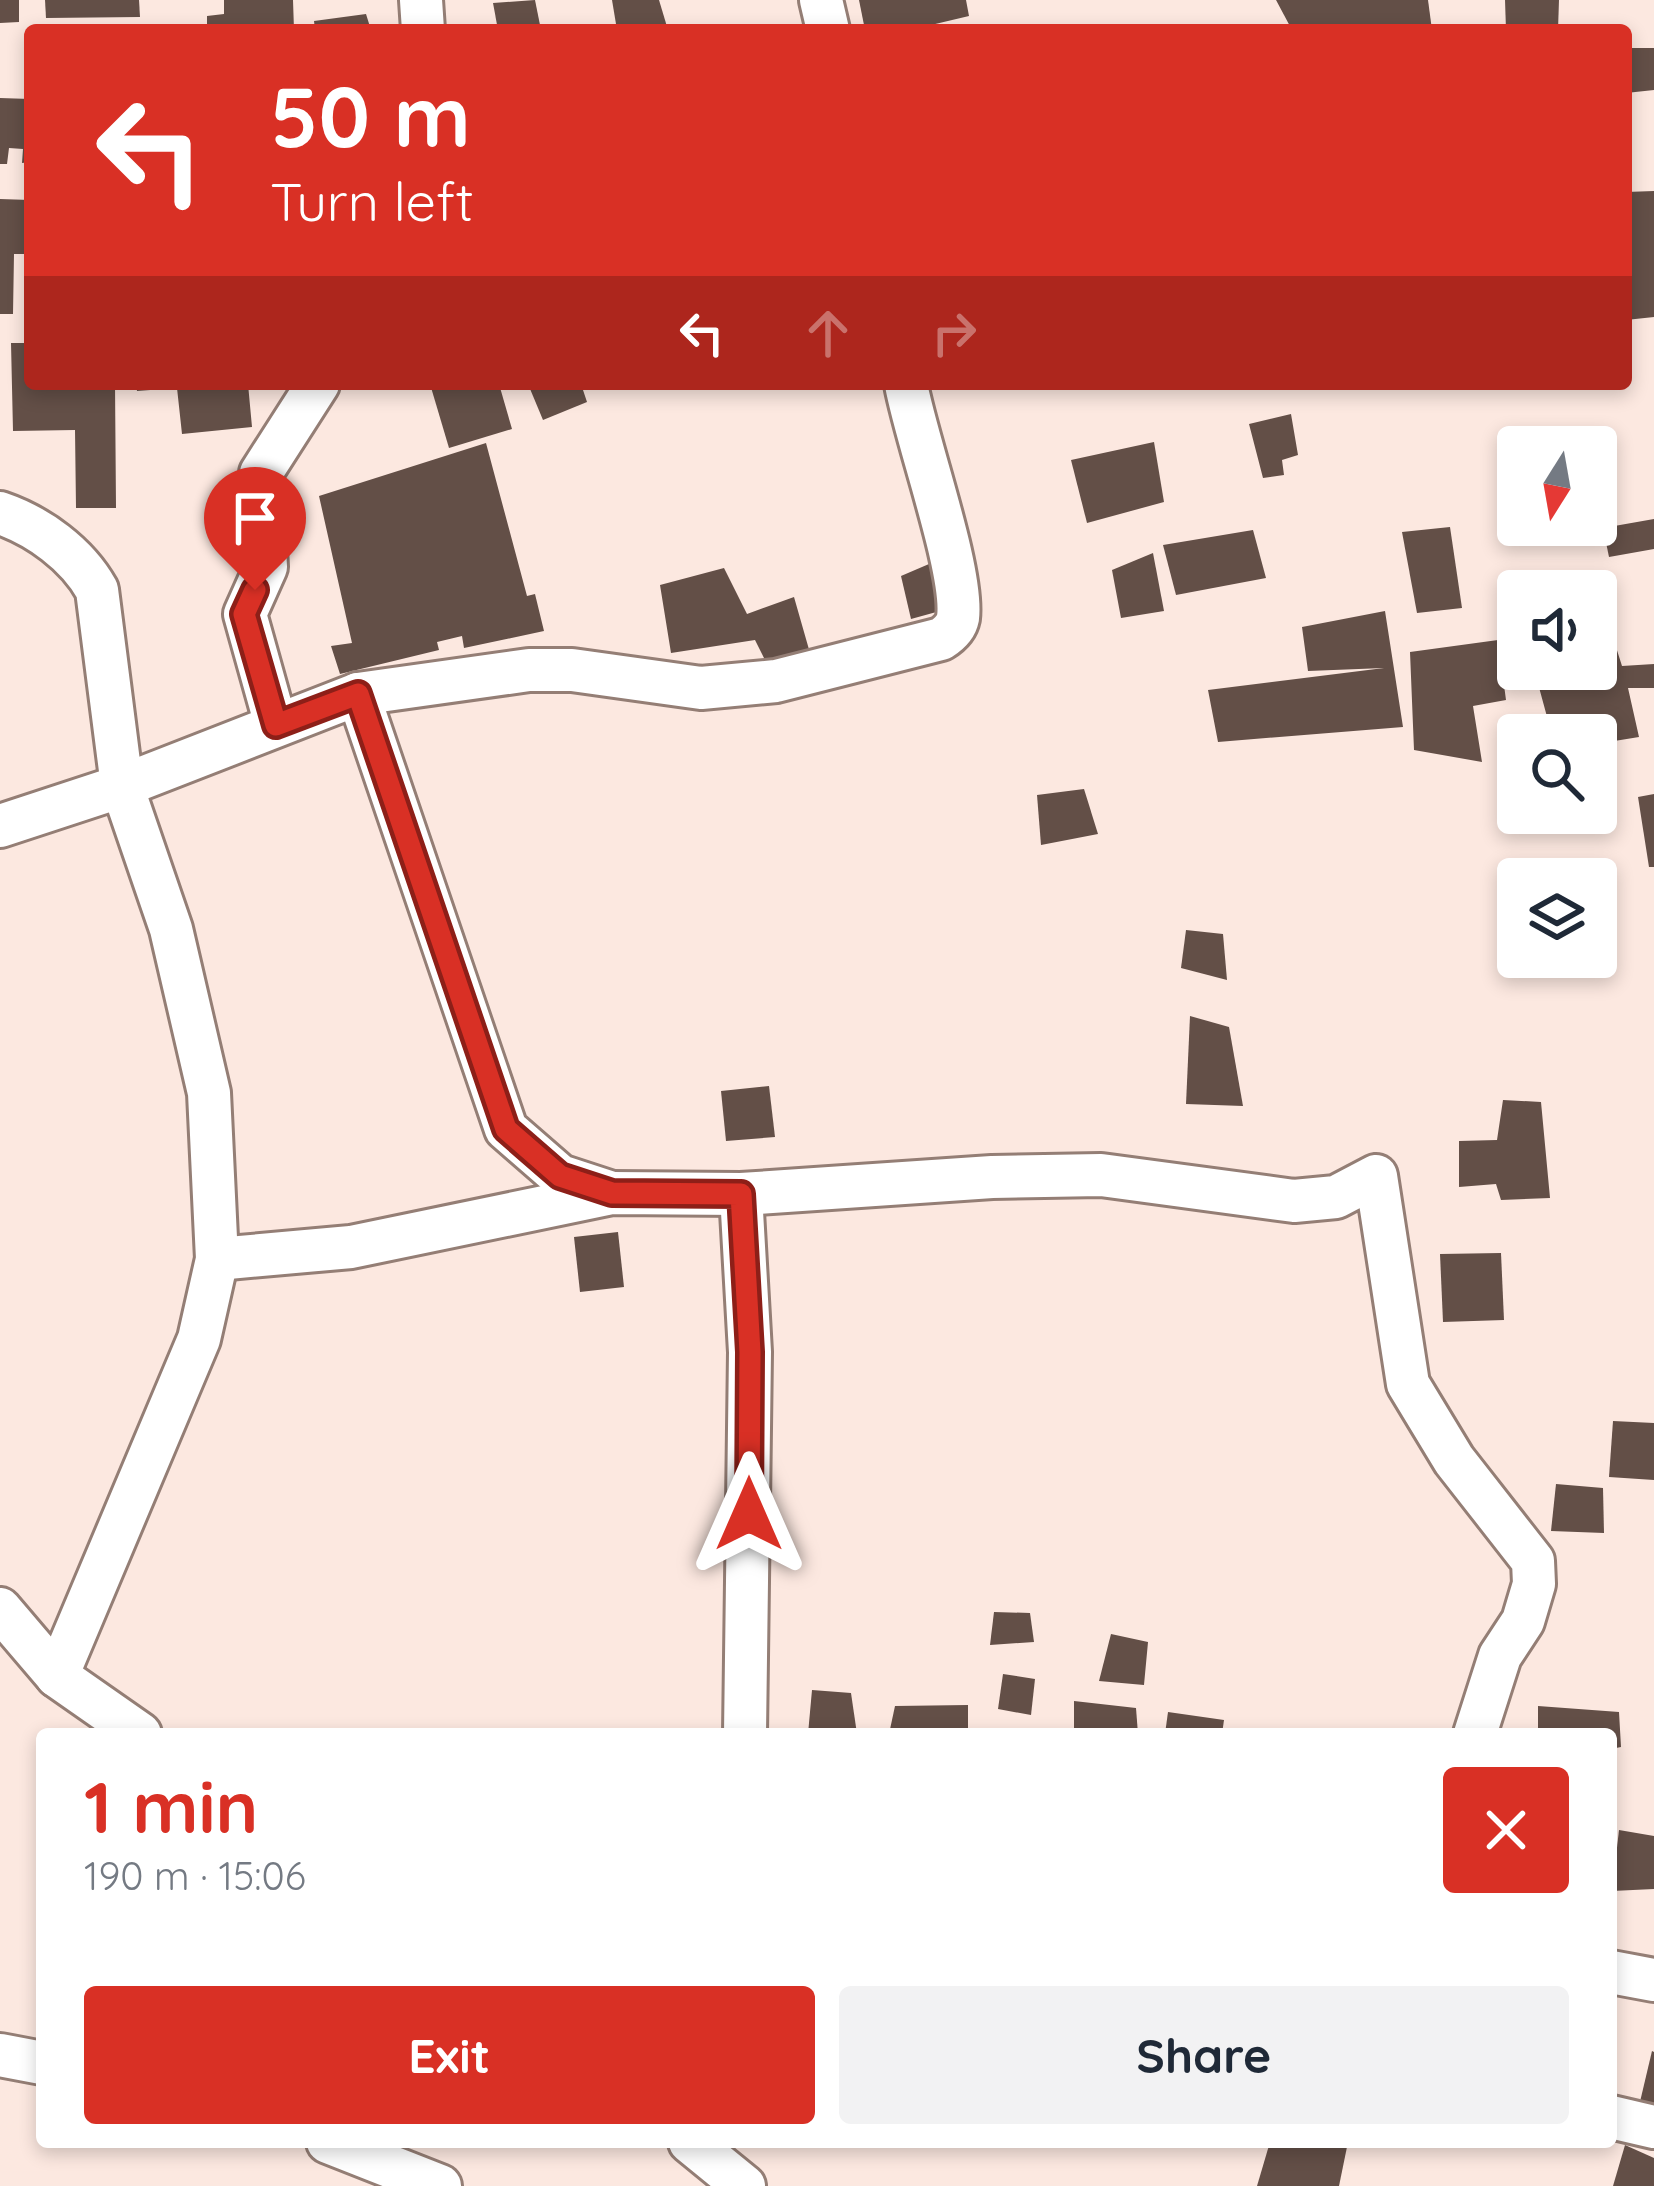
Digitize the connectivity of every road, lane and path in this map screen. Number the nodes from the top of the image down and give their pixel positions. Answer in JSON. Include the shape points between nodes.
{"nodes":[{"id":1,"x":314,"y":390,"type":"edge"},
{"id":2,"x":907,"y":390,"type":"edge"},
{"id":3,"x":0,"y":513,"type":"edge"},
{"id":4,"x":358,"y":694,"type":"junction"},
{"id":5,"x":276,"y":725,"type":"junction"},
{"id":6,"x":122,"y":786,"type":"junction"},
{"id":7,"x":0,"y":826,"type":"edge"},
{"id":8,"x":612,"y":1193,"type":"junction"},
{"id":9,"x":741,"y":1194,"type":"junction"},
{"id":10,"x":217,"y":1259,"type":"junction"},
{"id":11,"x":0,"y":1609,"type":"edge"},
{"id":12,"x":57,"y":1676,"type":"junction"},
{"id":13,"x":131,"y":1728,"type":"edge"},
{"id":14,"x":745,"y":1728,"type":"edge"},
{"id":15,"x":1477,"y":1728,"type":"edge"},
{"id":16,"x":1617,"y":1973,"type":"edge"},
{"id":17,"x":1654,"y":1980,"type":"edge"},
{"id":18,"x":0,"y":2055,"type":"edge"},
{"id":19,"x":36,"y":2062,"type":"edge"},
{"id":20,"x":1617,"y":2118,"type":"edge"},
{"id":21,"x":1654,"y":2127,"type":"edge"},
{"id":22,"x":343,"y":2148,"type":"edge"},
{"id":23,"x":697,"y":2148,"type":"edge"},
{"id":24,"x":440,"y":2186,"type":"edge"},
{"id":25,"x":744,"y":2186,"type":"edge"}],
"edges":[{"from":1,"to":5,"type":"street","via":[[261,473],[266,567],[244,614]]},
{"from":2,"to":4,"type":"street","via":[[953,574],[958,618],[941,639],[776,680],[700,688],[529,670]]},
{"from":3,"to":6,"type":"street","via":[[28,523],[97,590]]},
{"from":4,"to":5,"type":"street"},
{"from":4,"to":8,"type":"street","via":[[506,1129],[560,1176]]},
{"from":5,"to":6,"type":"street"},
{"from":6,"to":7,"type":"street"},
{"from":6,"to":10,"type":"street","via":[[170,929],[209,1093]]},
{"from":8,"to":9,"type":"street"},
{"from":8,"to":10,"type":"street","via":[[351,1247]]},
{"from":9,"to":14,"type":"street","via":[[750,1352]]},
{"from":9,"to":15,"type":"street","via":[[1101,1175],[1294,1201],[1336,1197],[1376,1175],[1408,1384],[1454,1460],[1533,1561],[1523,1621],[1500,1656]]},
{"from":10,"to":12,"type":"street","via":[[200,1339]]},
{"from":11,"to":12,"type":"street"},
{"from":12,"to":13,"type":"street"},
{"from":16,"to":17,"type":"street"},
{"from":18,"to":19,"type":"street"},
{"from":20,"to":21,"type":"street"},
{"from":22,"to":24,"type":"street"},
{"from":23,"to":25,"type":"street"}]}
